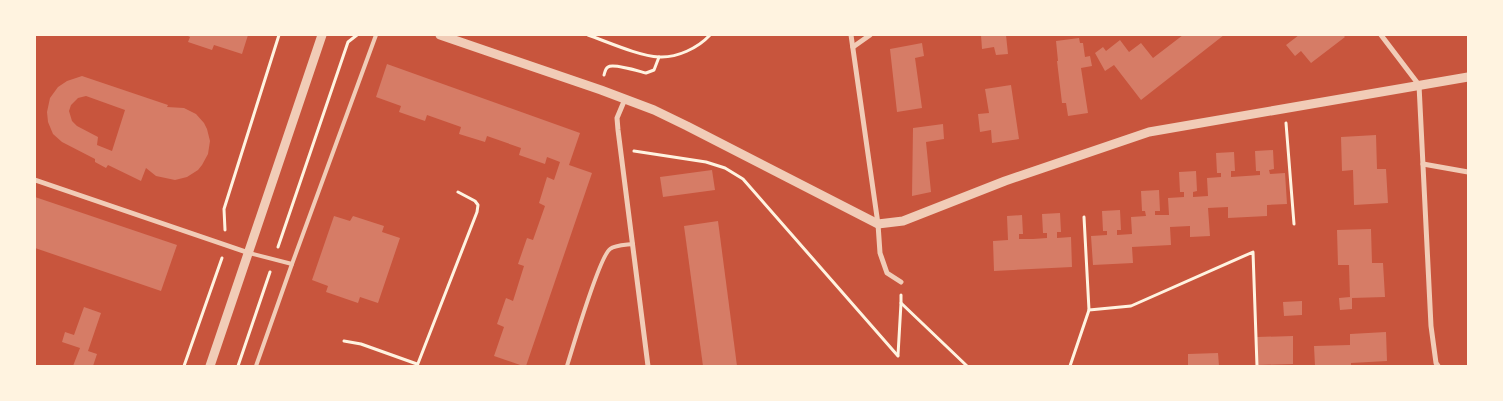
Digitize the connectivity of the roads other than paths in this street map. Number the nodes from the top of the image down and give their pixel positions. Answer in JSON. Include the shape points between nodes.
{"nodes":[{"id":1,"x":322,"y":35,"type":"edge"},
{"id":2,"x":376,"y":35,"type":"edge"},
{"id":3,"x":440,"y":35,"type":"edge"},
{"id":4,"x":851,"y":35,"type":"edge"},
{"id":5,"x":870,"y":35,"type":"edge"},
{"id":6,"x":1381,"y":35,"type":"edge"},
{"id":7,"x":853,"y":47,"type":"junction"},
{"id":8,"x":1468,"y":76,"type":"edge"},
{"id":9,"x":1420,"y":85,"type":"junction"},
{"id":10,"x":625,"y":99,"type":"junction"},
{"id":11,"x":1423,"y":164,"type":"junction"},
{"id":12,"x":1468,"y":172,"type":"edge"},
{"id":13,"x":35,"y":180,"type":"edge"},
{"id":14,"x":878,"y":224,"type":"junction"},
{"id":15,"x":633,"y":244,"type":"junction"},
{"id":16,"x":249,"y":253,"type":"junction"},
{"id":17,"x":292,"y":264,"type":"junction"},
{"id":18,"x":901,"y":282,"type":"road end"},
{"id":19,"x":1435,"y":365,"type":"edge"},
{"id":20,"x":210,"y":366,"type":"edge"},
{"id":21,"x":256,"y":366,"type":"edge"},
{"id":22,"x":566,"y":366,"type":"edge"},
{"id":23,"x":648,"y":366,"type":"edge"}],
"edges":[{"from":1,"to":16,"type":"street"},
{"from":2,"to":17,"type":"lane"},
{"from":3,"to":10,"type":"street"},
{"from":4,"to":7,"type":"street"},
{"from":5,"to":7,"type":"street"},
{"from":6,"to":9,"type":"street"},
{"from":7,"to":14,"type":"street"},
{"from":8,"to":9,"type":"street"},
{"from":9,"to":11,"type":"street"},
{"from":9,"to":14,"type":"street","via":[[1149,132],[1005,180],[904,221]]},
{"from":10,"to":14,"type":"street","via":[[687,126]]},
{"from":10,"to":15,"type":"street","via":[[617,118]]},
{"from":11,"to":12,"type":"street"},
{"from":11,"to":19,"type":"street"},
{"from":13,"to":16,"type":"street"},
{"from":14,"to":18,"type":"street","via":[[880,253],[887,273]]},
{"from":15,"to":22,"type":"lane","via":[[610,248],[606,254]]},
{"from":15,"to":23,"type":"street"},
{"from":16,"to":17,"type":"lane"},
{"from":16,"to":20,"type":"street"},
{"from":17,"to":21,"type":"lane"}]}
